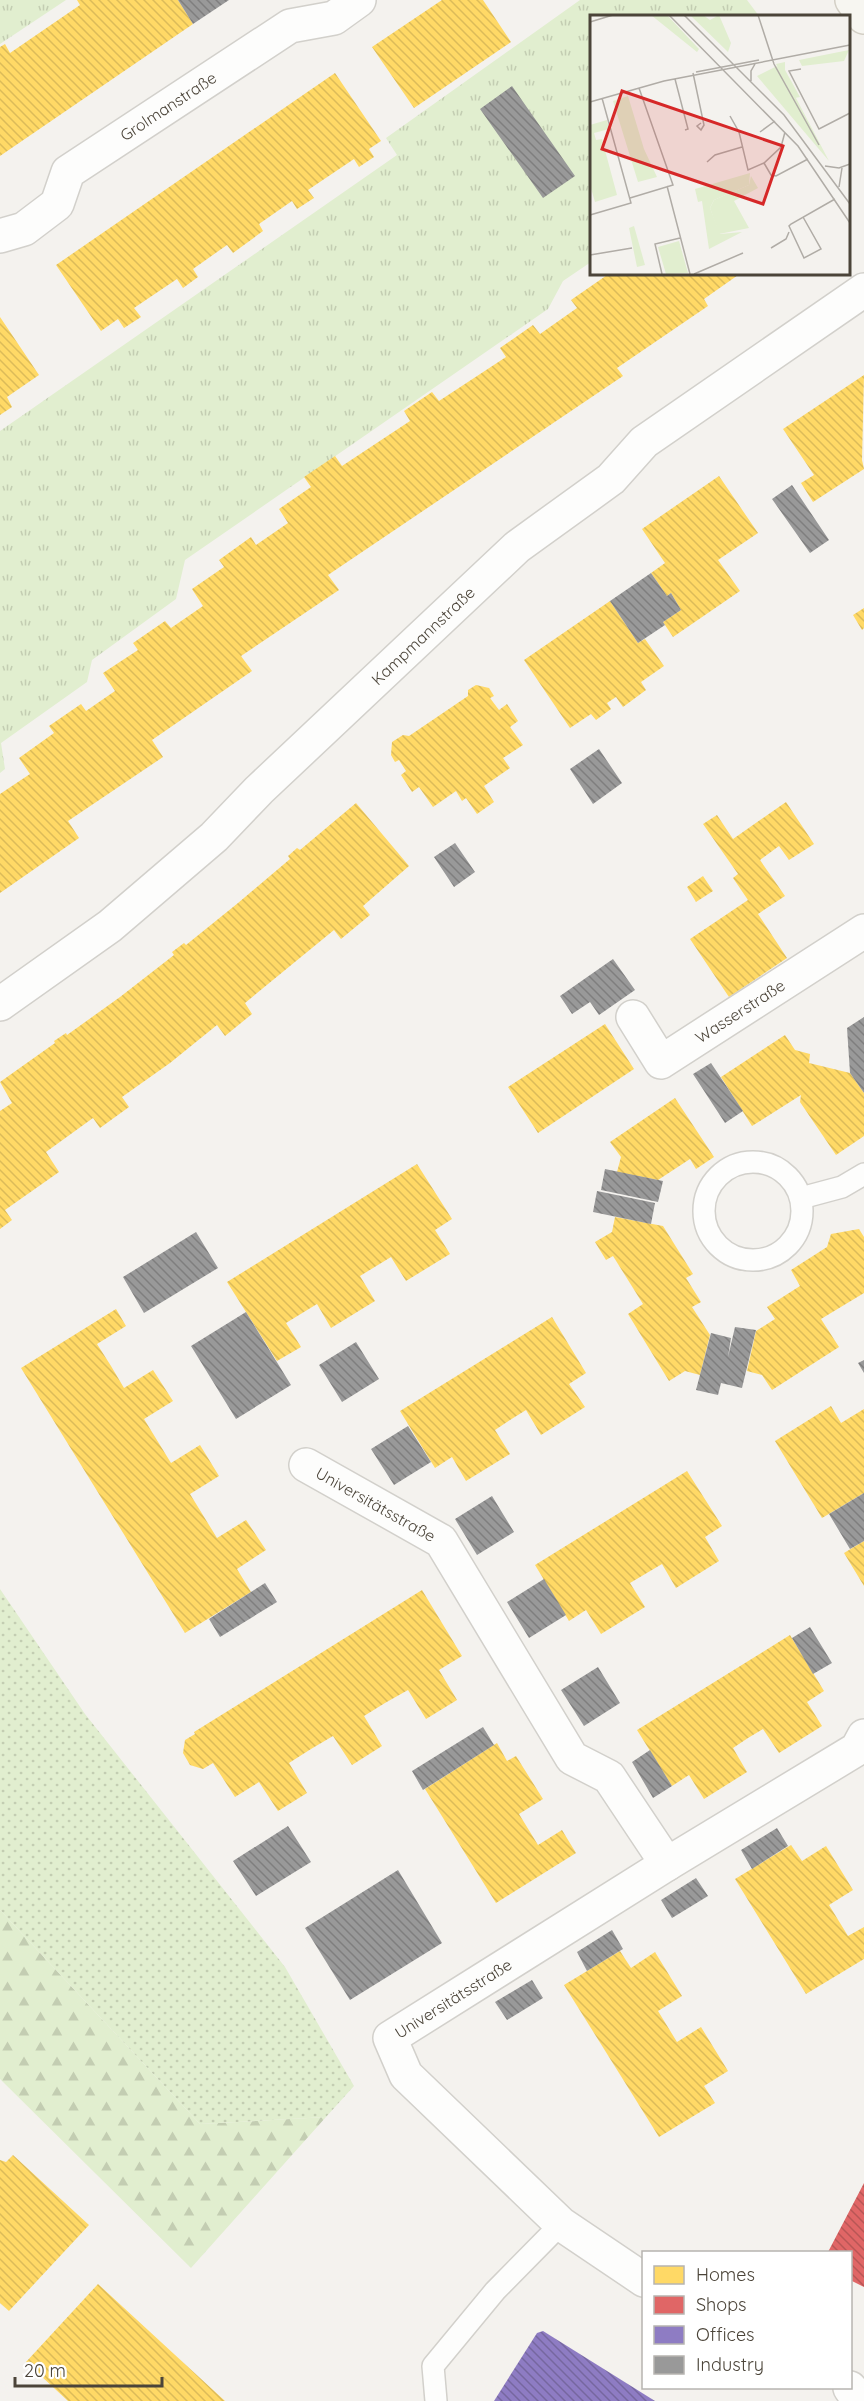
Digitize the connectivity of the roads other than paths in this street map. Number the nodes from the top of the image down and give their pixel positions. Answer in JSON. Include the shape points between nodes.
{"nodes":[{"id":1,"x":359,"y":0,"type":"edge"},
{"id":2,"x":852,"y":0,"type":"edge"},
{"id":3,"x":864,"y":17,"type":"edge"},
{"id":4,"x":0,"y":236,"type":"edge"},
{"id":5,"x":864,"y":290,"type":"edge"},
{"id":6,"x":864,"y":931,"type":"edge"},
{"id":7,"x":0,"y":1004,"type":"edge"},
{"id":8,"x":633,"y":1017,"type":"dead end"},
{"id":9,"x":864,"y":1174,"type":"edge"},
{"id":10,"x":801,"y":1198,"type":"junction"},
{"id":11,"x":306,"y":1465,"type":"dead end"},
{"id":12,"x":864,"y":1736,"type":"edge"},
{"id":13,"x":667,"y":1864,"type":"junction"},
{"id":14,"x":561,"y":2224,"type":"junction"},
{"id":15,"x":642,"y":2279,"type":"edge"},
{"id":16,"x":436,"y":2401,"type":"edge"}],
"edges":[{"from":1,"to":4,"type":"street","name":"Grolmanstraße","via":[[334,18],[290,26],[154,114],[68,172],[57,204],[24,229]]},
{"from":2,"to":3,"type":"main road"},
{"from":5,"to":7,"type":"street","name":"Kampmannstraße","via":[[644,442],[611,479],[517,547],[214,837],[110,926]]},
{"from":6,"to":8,"type":"street","name":"Wasserstraße","via":[[661,1062]]},
{"from":9,"to":10,"type":"lane","via":[[842,1187]]},
{"from":10,"to":10,"type":"lane","via":[[781,1171],[758,1162],[741,1164],[719,1176],[709,1190],[704,1206],[707,1227],[715,1243],[728,1254],[744,1260],[767,1259],[795,1239],[803,1213]]},
{"from":11,"to":13,"type":"street","name":"Universitätsstraße","via":[[441,1541],[572,1758],[609,1777]]},
{"from":12,"to":13,"type":"street","name":"Universitätsstraße","via":[[857,1749]]},
{"from":13,"to":14,"type":"street","name":"Universitätsstraße","via":[[390,2038],[406,2075]]},
{"from":14,"to":15,"type":"street","name":"Universitätsstraße"},
{"from":14,"to":16,"type":"lane","via":[[495,2291],[433,2366]]}]}
